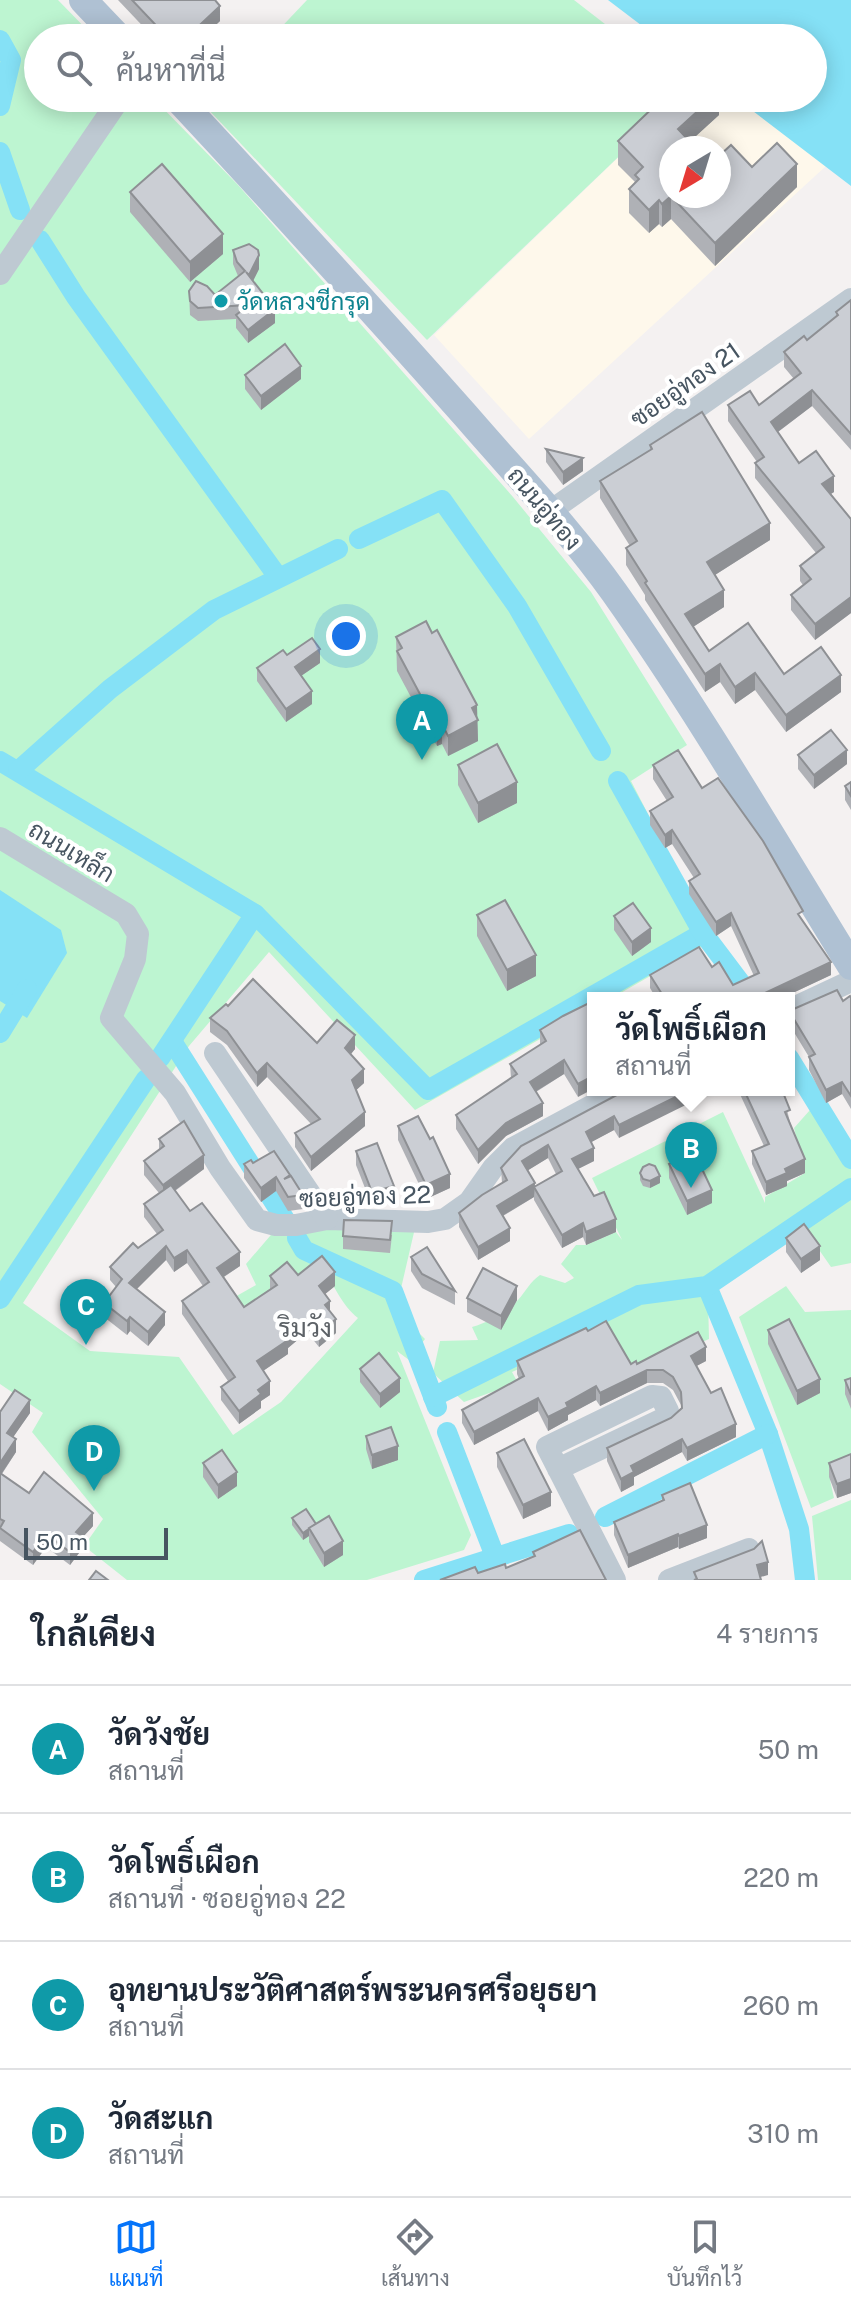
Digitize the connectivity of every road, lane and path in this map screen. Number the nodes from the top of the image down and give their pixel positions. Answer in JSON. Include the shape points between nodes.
{"nodes":[{"id":1,"x":83,"y":0,"type":"edge"},
{"id":2,"x":106,"y":24,"type":"edge"},
{"id":3,"x":110,"y":112,"type":"edge"},
{"id":4,"x":190,"y":112,"type":"edge"},
{"id":5,"x":0,"y":274,"type":"edge"},
{"id":6,"x":851,"y":299,"type":"edge"},
{"id":7,"x":549,"y":512,"type":"junction"},
{"id":8,"x":0,"y":838,"type":"edge"},
{"id":9,"x":851,"y":966,"type":"edge"},
{"id":10,"x":851,"y":981,"type":"edge"},
{"id":11,"x":795,"y":1007,"type":"edge"},
{"id":12,"x":215,"y":1053,"type":"dead end"},
{"id":13,"x":610,"y":1096,"type":"edge"},
{"id":14,"x":327,"y":1219,"type":"junction"},
{"id":15,"x":257,"y":1220,"type":"joint"},
{"id":16,"x":558,"y":1469,"type":"junction"},
{"id":17,"x":749,"y":1549,"type":"edge"},
{"id":18,"x":716,"y":1571,"type":"edge"},
{"id":19,"x":615,"y":1580,"type":"edge"},
{"id":20,"x":669,"y":1580,"type":"edge"}],
"edges":[{"from":1,"to":2,"type":"main road"},
{"from":3,"to":5,"type":"street"},
{"from":4,"to":7,"type":"main road","name":"ถนนอู่ทอง"},
{"from":6,"to":7,"type":"street","name":"ซอยอู่ทอง 21"},
{"from":7,"to":9,"type":"main road","name":"ถนนอู่ทอง","via":[[613,590]]},
{"from":8,"to":15,"type":"street","name":"ถนนเหล็ก","via":[[126,914],[138,934],[135,959],[111,1018],[175,1093]]},
{"from":10,"to":11,"type":"street"},
{"from":12,"to":14,"type":"street"},
{"from":13,"to":14,"type":"street","name":"ซอยอู่ทอง 22","via":[[513,1148],[469,1202],[445,1219]]},
{"from":14,"to":15,"type":"street","name":"ซอยอู่ทอง 22","via":[[296,1225]]},
{"from":16,"to":16,"type":"street","via":[[665,1418],[668,1411],[661,1397],[652,1396],[547,1447]]},
{"from":16,"to":19,"type":"street"},
{"from":17,"to":18,"type":"street"},
{"from":18,"to":20,"type":"street"}]}
